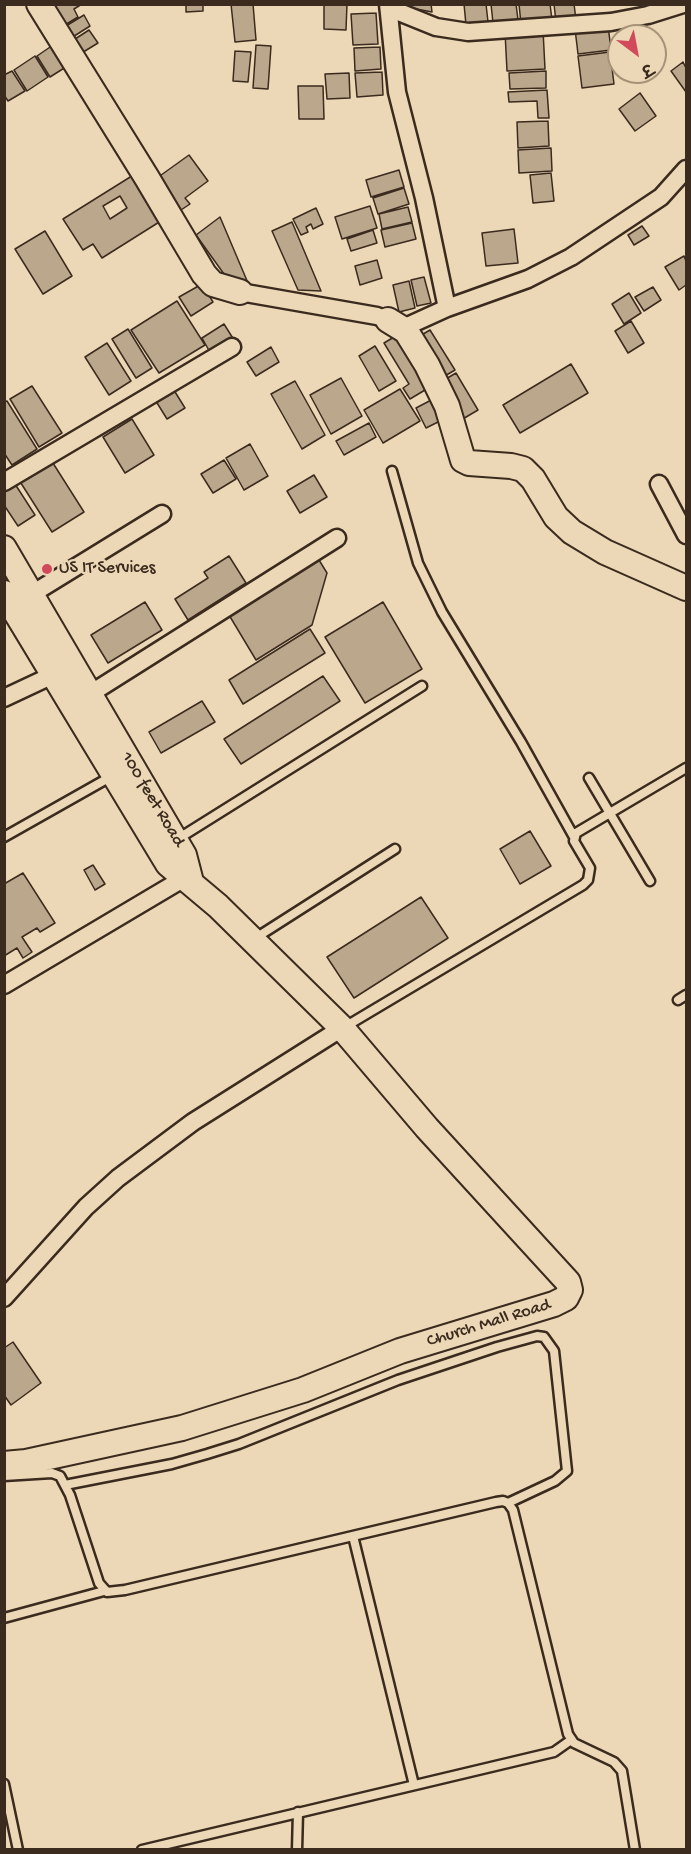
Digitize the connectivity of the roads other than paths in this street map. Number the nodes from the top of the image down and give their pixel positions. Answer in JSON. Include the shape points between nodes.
{"nodes":[{"id":1,"x":39,"y":4,"type":"edge"},
{"id":2,"x":683,"y":4,"type":"edge"},
{"id":3,"x":388,"y":6,"type":"edge"},
{"id":4,"x":687,"y":169,"type":"edge"},
{"id":5,"x":240,"y":292,"type":"joint"},
{"id":6,"x":447,"y":308,"type":"junction"},
{"id":7,"x":395,"y":324,"type":"junction"},
{"id":8,"x":232,"y":347,"type":"dead end"},
{"id":9,"x":392,"y":471,"type":"dead end"},
{"id":10,"x":4,"y":482,"type":"edge"},
{"id":11,"x":659,"y":484,"type":"dead end"},
{"id":12,"x":162,"y":514,"type":"dead end"},
{"id":13,"x":687,"y":535,"type":"edge"},
{"id":14,"x":337,"y":538,"type":"dead end"},
{"id":15,"x":4,"y":548,"type":"edge"},
{"id":16,"x":687,"y":588,"type":"edge"},
{"id":17,"x":4,"y":593,"type":"edge"},
{"id":18,"x":32,"y":594,"type":"junction"},
{"id":19,"x":53,"y":675,"type":"junction"},
{"id":20,"x":422,"y":686,"type":"dead end"},
{"id":21,"x":4,"y":698,"type":"edge"},
{"id":22,"x":80,"y":700,"type":"junction"},
{"id":23,"x":113,"y":763,"type":"junction"},
{"id":24,"x":687,"y":768,"type":"edge"},
{"id":25,"x":590,"y":778,"type":"dead end"},
{"id":26,"x":610,"y":813,"type":"junction"},
{"id":27,"x":4,"y":837,"type":"edge"},
{"id":28,"x":574,"y":837,"type":"junction"},
{"id":29,"x":176,"y":840,"type":"junction"},
{"id":30,"x":395,"y":849,"type":"dead end"},
{"id":31,"x":188,"y":879,"type":"junction"},
{"id":32,"x":650,"y":881,"type":"dead end"},
{"id":33,"x":254,"y":940,"type":"junction"},
{"id":34,"x":4,"y":984,"type":"edge"},
{"id":35,"x":687,"y":995,"type":"edge"},
{"id":36,"x":678,"y":1000,"type":"dead end"},
{"id":37,"x":342,"y":1028,"type":"junction"},
{"id":38,"x":4,"y":1298,"type":"edge"},
{"id":39,"x":4,"y":1464,"type":"edge"},
{"id":40,"x":4,"y":1476,"type":"edge"},
{"id":41,"x":65,"y":1485,"type":"junction"},
{"id":42,"x":508,"y":1503,"type":"junction"},
{"id":43,"x":353,"y":1536,"type":"junction"},
{"id":44,"x":104,"y":1591,"type":"junction"},
{"id":45,"x":4,"y":1618,"type":"edge"},
{"id":46,"x":571,"y":1740,"type":"junction"},
{"id":47,"x":4,"y":1784,"type":"edge"},
{"id":48,"x":414,"y":1785,"type":"junction"},
{"id":49,"x":298,"y":1812,"type":"junction"},
{"id":50,"x":18,"y":1850,"type":"edge"},
{"id":51,"x":142,"y":1850,"type":"edge"},
{"id":52,"x":297,"y":1850,"type":"edge"},
{"id":53,"x":635,"y":1850,"type":"edge"}],
"edges":[{"from":1,"to":5,"type":"street","via":[[204,274],[213,284]]},
{"from":2,"to":3,"type":"street","via":[[611,22],[468,32],[436,27]]},
{"from":3,"to":6,"type":"street","via":[[397,92]]},
{"from":4,"to":6,"type":"street","via":[[661,196],[571,257],[523,281]]},
{"from":5,"to":7,"type":"street","via":[[377,316]]},
{"from":6,"to":7,"type":"street"},
{"from":7,"to":16,"type":"street","via":[[427,365],[443,398],[463,460],[523,469],[534,479],[556,518],[572,532],[605,552]]},
{"from":8,"to":10,"type":"street"},
{"from":9,"to":28,"type":"lane","via":[[418,563],[436,602]]},
{"from":11,"to":13,"type":"street"},
{"from":12,"to":18,"type":"street"},
{"from":14,"to":22,"type":"street"},
{"from":15,"to":18,"type":"street","name":"100 feet Road"},
{"from":17,"to":19,"type":"street","name":"100 feet Road"},
{"from":18,"to":22,"type":"street","name":"100 feet Road"},
{"from":19,"to":21,"type":"street"},
{"from":19,"to":22,"type":"street","name":"100 feet Road"},
{"from":20,"to":29,"type":"lane"},
{"from":22,"to":23,"type":"street","name":"100 feet Road"},
{"from":23,"to":27,"type":"lane"},
{"from":23,"to":29,"type":"street","name":"100 feet Road"},
{"from":23,"to":31,"type":"street","name":"100 feet Road","via":[[168,864]]},
{"from":24,"to":26,"type":"lane"},
{"from":25,"to":26,"type":"lane"},
{"from":26,"to":28,"type":"lane"},
{"from":26,"to":32,"type":"lane"},
{"from":28,"to":37,"type":"lane","via":[[590,868],[583,885]]},
{"from":29,"to":31,"type":"street","name":"100 feet Road","via":[[184,855]]},
{"from":30,"to":33,"type":"lane"},
{"from":31,"to":33,"type":"street","name":"Church Mall Road"},
{"from":31,"to":34,"type":"street"},
{"from":33,"to":37,"type":"street","name":"Church Mall Road"},
{"from":35,"to":36,"type":"lane"},
{"from":37,"to":38,"type":"street","via":[[193,1122],[118,1178],[86,1207]]},
{"from":37,"to":39,"type":"street","name":"Church Mall Road","via":[[568,1282],[568,1295],[554,1304],[400,1351],[303,1390],[182,1428]]},
{"from":40,"to":41,"type":"lane","via":[[51,1473],[60,1476]]},
{"from":41,"to":42,"type":"lane","via":[[207,1454],[398,1380],[497,1347],[544,1337],[554,1351],[567,1471],[555,1481]]},
{"from":41,"to":44,"type":"lane"},
{"from":42,"to":43,"type":"lane","via":[[496,1502]]},
{"from":42,"to":46,"type":"lane","via":[[513,1510]]},
{"from":43,"to":44,"type":"lane","via":[[125,1590]]},
{"from":43,"to":48,"type":"lane"},
{"from":44,"to":45,"type":"lane"},
{"from":46,"to":48,"type":"lane","via":[[554,1752]]},
{"from":46,"to":53,"type":"lane","via":[[614,1762],[622,1771]]},
{"from":47,"to":50,"type":"lane"},
{"from":48,"to":49,"type":"lane"},
{"from":49,"to":51,"type":"lane"},
{"from":49,"to":52,"type":"lane"}]}
